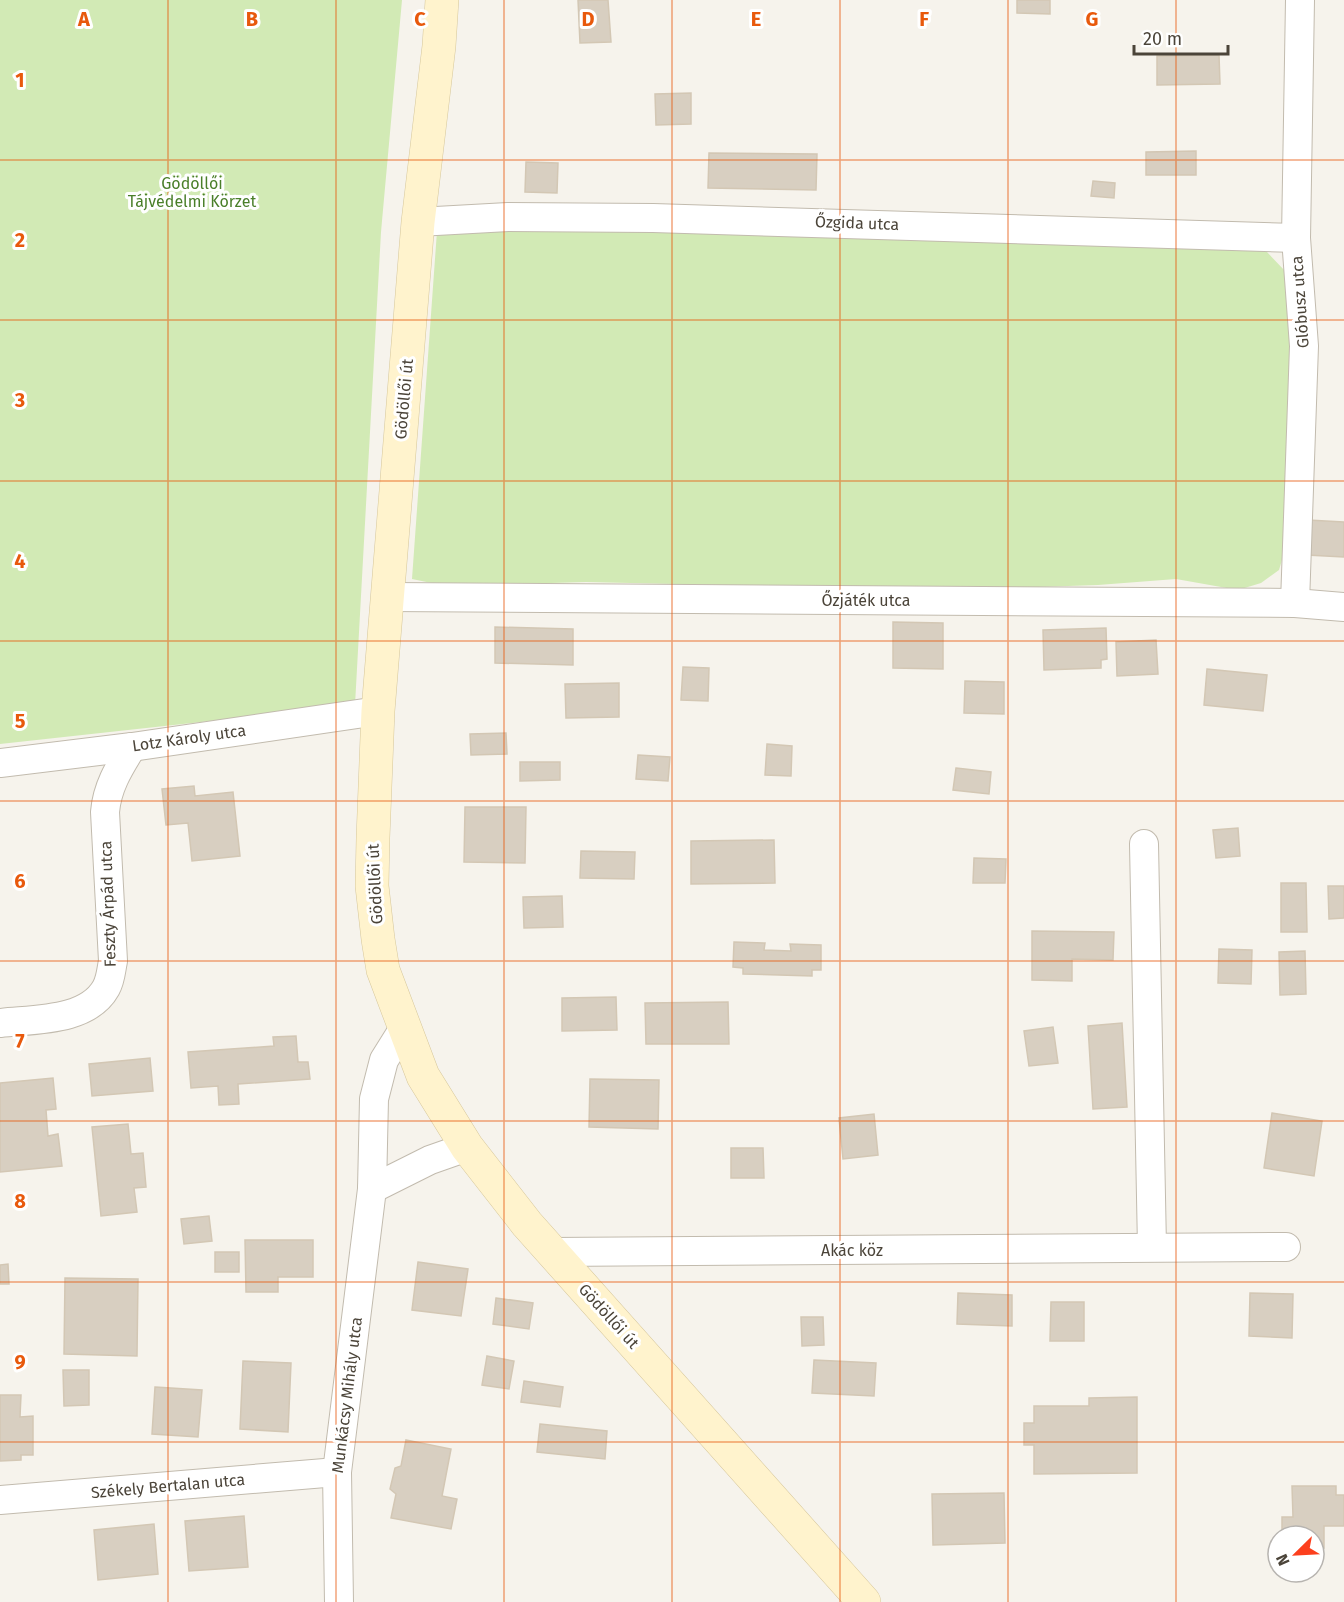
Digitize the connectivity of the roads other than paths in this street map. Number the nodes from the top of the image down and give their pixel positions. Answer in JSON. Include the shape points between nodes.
{"nodes":[{"id":1,"x":442,"y":0,"type":"edge"},
{"id":2,"x":1300,"y":0,"type":"edge"},
{"id":3,"x":418,"y":222,"type":"junction"},
{"id":4,"x":1296,"y":238,"type":"junction"},
{"id":5,"x":388,"y":597,"type":"junction"},
{"id":6,"x":1295,"y":603,"type":"junction"},
{"id":7,"x":1344,"y":607,"type":"edge"},
{"id":8,"x":378,"y":711,"type":"junction"},
{"id":9,"x":132,"y":747,"type":"junction"},
{"id":10,"x":0,"y":762,"type":"edge"},
{"id":11,"x":1144,"y":844,"type":"dead end"},
{"id":12,"x":0,"y":1023,"type":"edge"},
{"id":13,"x":404,"y":1028,"type":"junction"},
{"id":14,"x":467,"y":1147,"type":"junction"},
{"id":15,"x":372,"y":1189,"type":"junction"},
{"id":16,"x":1152,"y":1247,"type":"junction"},
{"id":17,"x":1286,"y":1247,"type":"dead end"},
{"id":18,"x":552,"y":1252,"type":"junction"},
{"id":19,"x":337,"y":1472,"type":"junction"},
{"id":20,"x":0,"y":1500,"type":"edge"},
{"id":21,"x":339,"y":1602,"type":"edge"},
{"id":22,"x":864,"y":1602,"type":"edge"}],
"edges":[{"from":1,"to":3,"type":"main road","name":"Gödöllői út"},
{"from":2,"to":4,"type":"street","name":"Glóbusz utca"},
{"from":3,"to":4,"type":"street","name":"Őzgida utca","via":[[508,217],[653,218]]},
{"from":3,"to":5,"type":"main road","name":"Gödöllői út"},
{"from":4,"to":6,"type":"street","name":"Glóbusz utca","via":[[1304,346]]},
{"from":5,"to":6,"type":"street","name":"Őzjáték utca"},
{"from":5,"to":8,"type":"main road","name":"Gödöllői út"},
{"from":6,"to":7,"type":"street","name":"Őzjáték utca"},
{"from":8,"to":9,"type":"street","name":"Lotz Károly utca"},
{"from":8,"to":13,"type":"main road","name":"Gödöllői út","via":[[372,886],[383,970]]},
{"from":9,"to":10,"type":"street","name":"Lotz Károly utca"},
{"from":9,"to":12,"type":"street","name":"Feszty Árpád utca","via":[[106,799],[113,961],[106,989],[92,1004],[71,1013]]},
{"from":11,"to":16,"type":"street"},
{"from":13,"to":14,"type":"main road","name":"Gödöllői út","via":[[423,1076]]},
{"from":13,"to":15,"type":"street","name":"Munkácsy Mihály utca","via":[[384,1060],[374,1100]]},
{"from":14,"to":15,"type":"street","via":[[430,1160]]},
{"from":14,"to":18,"type":"main road","name":"Gödöllői út"},
{"from":15,"to":19,"type":"street","name":"Munkácsy Mihály utca"},
{"from":16,"to":17,"type":"street","name":"Akác köz"},
{"from":16,"to":18,"type":"street","name":"Akác köz"},
{"from":18,"to":22,"type":"main road","name":"Gödöllői út"},
{"from":19,"to":20,"type":"street","name":"Székely Bertalan utca"},
{"from":19,"to":21,"type":"street","name":"Munkácsy Mihály utca"}]}
